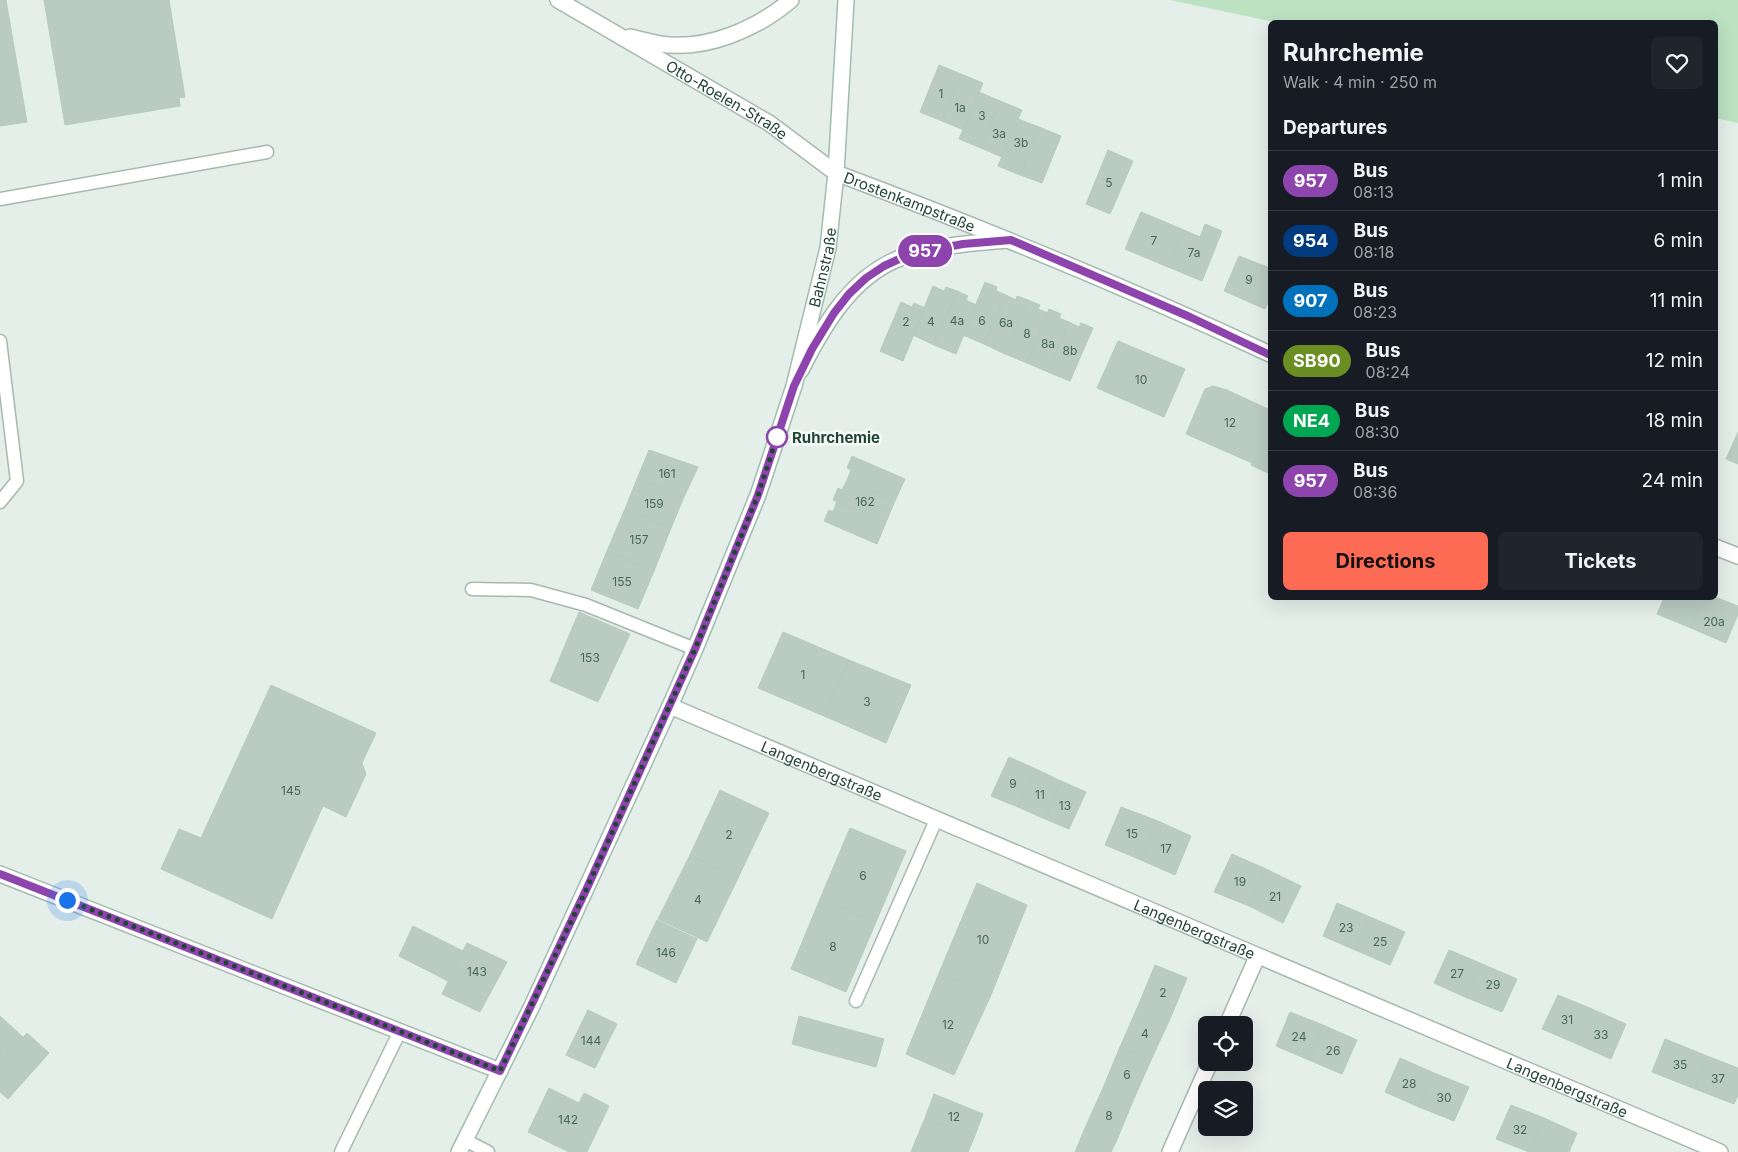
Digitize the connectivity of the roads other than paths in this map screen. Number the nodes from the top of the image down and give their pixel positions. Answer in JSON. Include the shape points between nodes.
{"nodes":[{"id":1,"x":558,"y":0,"type":"edge"},
{"id":2,"x":790,"y":0,"type":"edge"},
{"id":3,"x":846,"y":0,"type":"edge"},
{"id":4,"x":614,"y":33,"type":"junction"},
{"id":5,"x":267,"y":152,"type":"dead end"},
{"id":6,"x":836,"y":173,"type":"junction"},
{"id":7,"x":0,"y":198,"type":"edge"},
{"id":8,"x":1011,"y":240,"type":"junction"},
{"id":9,"x":0,"y":342,"type":"edge"},
{"id":10,"x":1268,"y":353,"type":"edge"},
{"id":11,"x":794,"y":386,"type":"junction"},
{"id":12,"x":0,"y":502,"type":"edge"},
{"id":13,"x":1718,"y":548,"type":"edge"},
{"id":14,"x":1738,"y":556,"type":"edge"},
{"id":15,"x":472,"y":589,"type":"dead end"},
{"id":16,"x":695,"y":649,"type":"junction"},
{"id":17,"x":670,"y":706,"type":"junction"},
{"id":18,"x":936,"y":820,"type":"junction"},
{"id":19,"x":0,"y":874,"type":"edge"},
{"id":20,"x":1257,"y":957,"type":"junction"},
{"id":21,"x":856,"y":1001,"type":"dead end"},
{"id":22,"x":1231,"y":1016,"type":"edge"},
{"id":23,"x":400,"y":1031,"type":"junction"},
{"id":24,"x":500,"y":1071,"type":"junction"},
{"id":25,"x":1206,"y":1071,"type":"edge"},
{"id":26,"x":462,"y":1146,"type":"edge"},
{"id":27,"x":341,"y":1152,"type":"edge"},
{"id":28,"x":488,"y":1152,"type":"edge"},
{"id":29,"x":1170,"y":1152,"type":"edge"},
{"id":30,"x":1720,"y":1152,"type":"edge"}],
"edges":[{"from":1,"to":4,"type":"street","name":"Otto-Roelen-Straße"},
{"from":2,"to":4,"type":"street","name":"Otto-Roelen-Straße","via":[[755,25],[709,42],[661,44]]},
{"from":3,"to":6,"type":"street","name":"Bahnstraße"},
{"from":4,"to":6,"type":"street","name":"Otto-Roelen-Straße","via":[[768,123]]},
{"from":5,"to":7,"type":"lane"},
{"from":6,"to":8,"type":"street","name":"Drostenkampstraße"},
{"from":6,"to":11,"type":"street","name":"Bahnstraße","via":[[828,248]]},
{"from":8,"to":10,"type":"street","name":"Drostenkampstraße"},
{"from":8,"to":11,"type":"street","name":"Drostenkampstraße","via":[[963,244],[910,254],[872,274],[849,294],[834,313]]},
{"from":9,"to":12,"type":"lane","via":[[17,482]]},
{"from":11,"to":16,"type":"street","name":"Bahnstraße","via":[[758,495]]},
{"from":13,"to":14,"type":"street"},
{"from":15,"to":16,"type":"lane","via":[[531,590],[586,605]]},
{"from":16,"to":17,"type":"street","name":"Bahnstraße"},
{"from":17,"to":18,"type":"street","name":"Langenbergstraße"},
{"from":17,"to":24,"type":"street","name":"Bahnstraße"},
{"from":18,"to":20,"type":"street","name":"Langenbergstraße"},
{"from":18,"to":21,"type":"lane"},
{"from":19,"to":23,"type":"street"},
{"from":20,"to":22,"type":"street"},
{"from":20,"to":30,"type":"street","name":"Langenbergstraße"},
{"from":23,"to":24,"type":"street"},
{"from":23,"to":27,"type":"lane"},
{"from":24,"to":26,"type":"street","name":"Bahnstraße"},
{"from":25,"to":29,"type":"street"},
{"from":26,"to":28,"type":"lane"}]}
